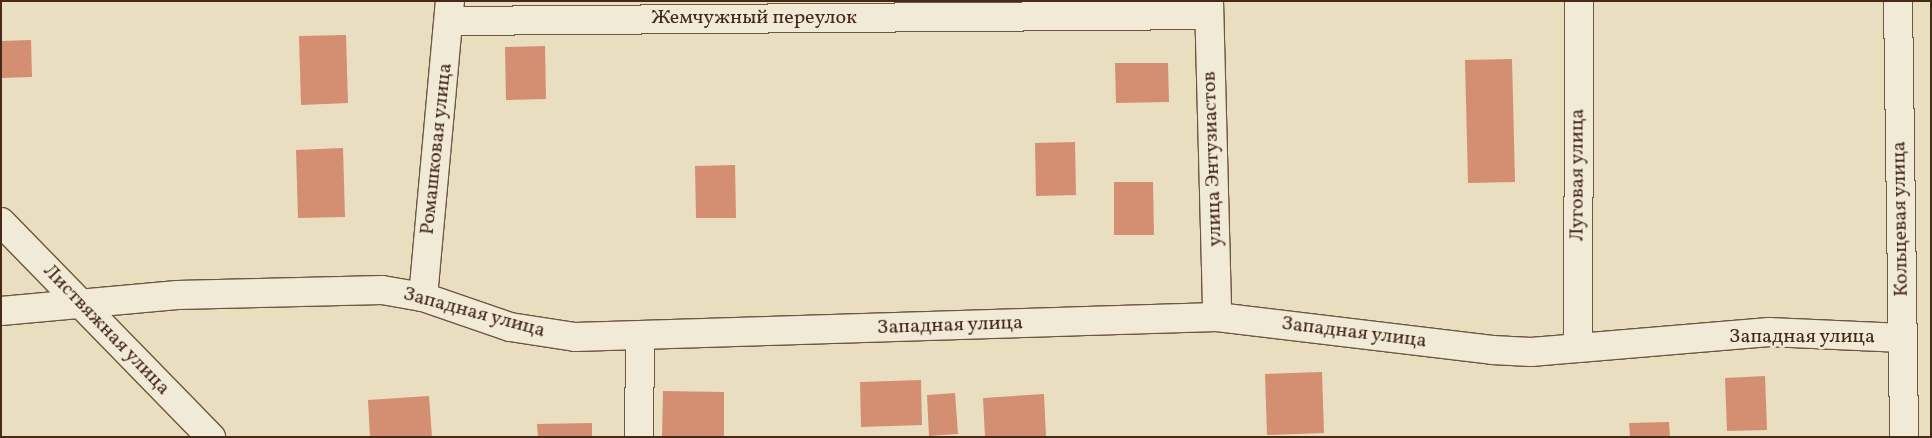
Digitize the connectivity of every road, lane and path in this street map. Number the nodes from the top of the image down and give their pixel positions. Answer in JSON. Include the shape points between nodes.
{"nodes":[{"id":1,"x":1579,"y":1,"type":"edge"},
{"id":2,"x":1898,"y":1,"type":"edge"},
{"id":3,"x":1209,"y":8,"type":"edge"},
{"id":4,"x":450,"y":11,"type":"edge"},
{"id":5,"x":1,"y":222,"type":"edge"},
{"id":6,"x":423,"y":297,"type":"junction"},
{"id":7,"x":81,"y":306,"type":"junction"},
{"id":8,"x":1,"y":311,"type":"edge"},
{"id":9,"x":1217,"y":317,"type":"junction"},
{"id":10,"x":640,"y":338,"type":"junction"},
{"id":11,"x":1903,"y":338,"type":"junction"},
{"id":12,"x":1578,"y":348,"type":"junction"},
{"id":13,"x":211,"y":437,"type":"edge"},
{"id":14,"x":639,"y":437,"type":"edge"},
{"id":15,"x":1904,"y":437,"type":"edge"}],
"edges":[{"from":1,"to":12,"type":"street","name":"Луговая улица"},
{"from":2,"to":11,"type":"street","name":"Кольцевая улица"},
{"from":3,"to":4,"type":"street","name":"Жемчужный переулок"},
{"from":3,"to":9,"type":"street","name":"улица Энтузиастов"},
{"from":4,"to":6,"type":"street","name":"Ромашковая улица"},
{"from":5,"to":7,"type":"street","name":"Листвяжная улица"},
{"from":6,"to":7,"type":"street","name":"Западная улица","via":[[382,290],[197,294]]},
{"from":6,"to":10,"type":"street","name":"Западная улица","via":[[510,327],[575,337]]},
{"from":7,"to":8,"type":"street","name":"Западная улица"},
{"from":7,"to":13,"type":"street","name":"Листвяжная улица"},
{"from":9,"to":10,"type":"street","name":"Западная улица"},
{"from":9,"to":12,"type":"street","name":"Западная улица","via":[[1492,350]]},
{"from":10,"to":14,"type":"street"},
{"from":11,"to":12,"type":"street","name":"Западная улица","via":[[1769,332]]},
{"from":11,"to":15,"type":"street","name":"Кольцевая улица"}]}
